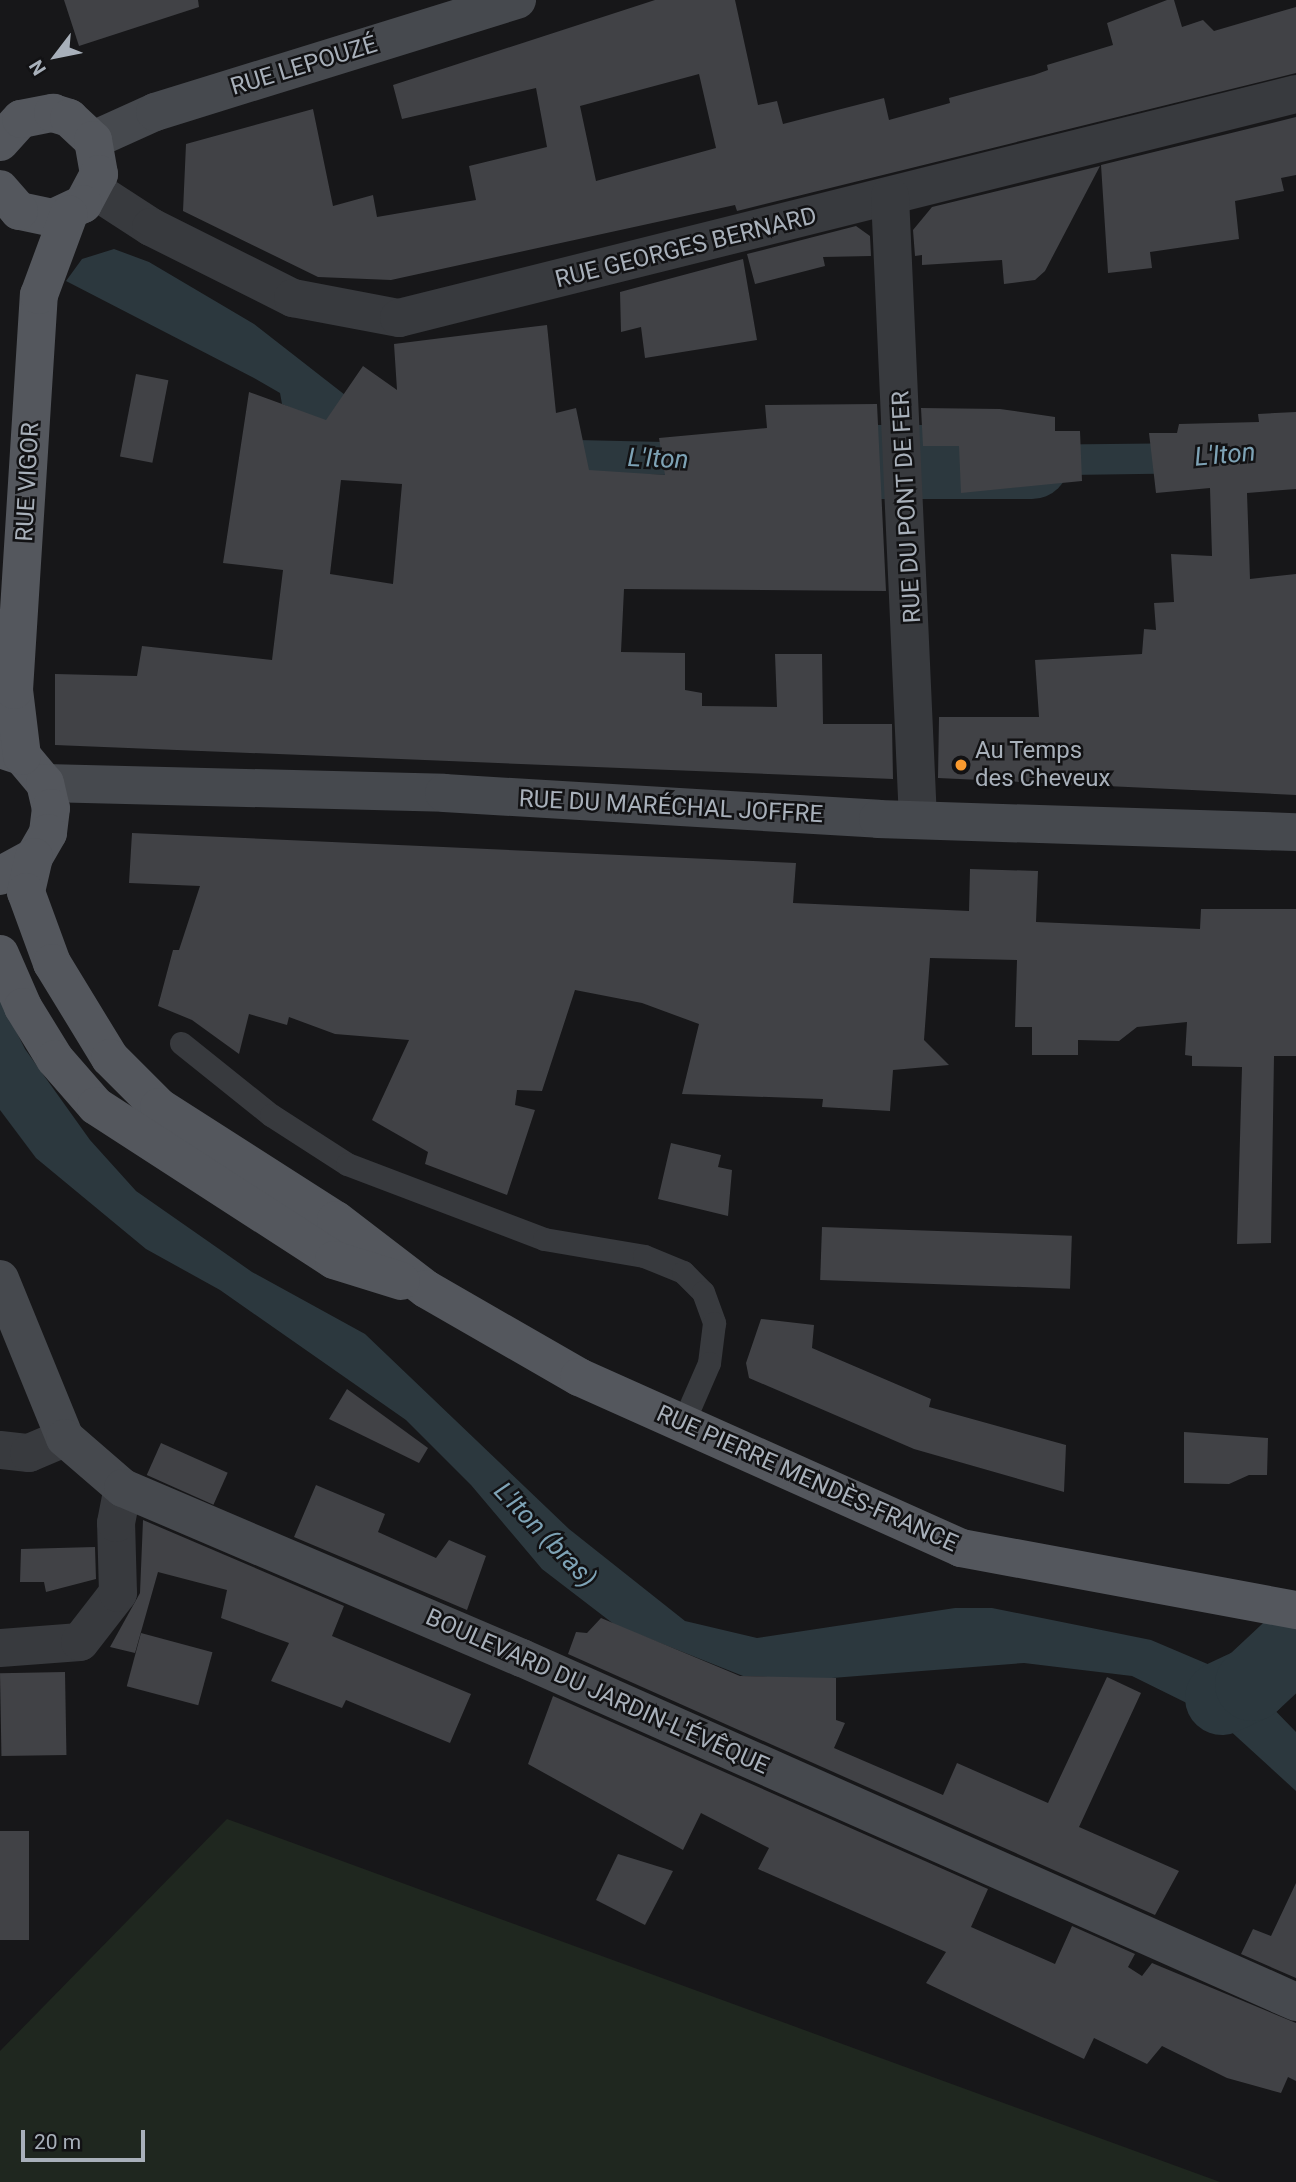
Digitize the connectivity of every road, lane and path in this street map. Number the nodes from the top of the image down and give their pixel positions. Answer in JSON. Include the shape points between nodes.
{"nodes":[{"id":1,"x":517,"y":0,"type":"edge"},
{"id":2,"x":1296,"y":94,"type":"edge"},
{"id":3,"x":3,"y":128,"type":"edge"},
{"id":4,"x":93,"y":140,"type":"junction"},
{"id":5,"x":890,"y":196,"type":"junction"},
{"id":6,"x":3,"y":203,"type":"edge"},
{"id":7,"x":74,"y":213,"type":"junction"},
{"id":8,"x":23,"y":763,"type":"edge"},
{"id":9,"x":918,"y":819,"type":"junction"},
{"id":10,"x":1296,"y":832,"type":"edge"},
{"id":11,"x":34,"y":857,"type":"junction"},
{"id":12,"x":0,"y":876,"type":"edge"},
{"id":13,"x":0,"y":954,"type":"edge"},
{"id":14,"x":181,"y":1043,"type":"dead end"},
{"id":15,"x":0,"y":1279,"type":"edge"},
{"id":16,"x":426,"y":1289,"type":"junction"},
{"id":17,"x":682,"y":1426,"type":"junction"},
{"id":18,"x":65,"y":1438,"type":"junction"},
{"id":19,"x":0,"y":1450,"type":"edge"},
{"id":20,"x":123,"y":1488,"type":"junction"},
{"id":21,"x":1285,"y":1608,"type":"edge"},
{"id":22,"x":0,"y":1648,"type":"edge"},
{"id":23,"x":1296,"y":2002,"type":"edge"}],
"edges":[{"from":1,"to":4,"type":"main road","name":"RUE LEPOUZÉ","via":[[155,112]]},
{"from":2,"to":5,"type":"street","name":"RUE GEORGES BERNARD"},
{"from":3,"to":4,"type":"main road","via":[[53,113],[69,118]]},
{"from":4,"to":7,"type":"main road","name":"RUE VIGOR","via":[[99,174]]},
{"from":5,"to":7,"type":"street","name":"RUE GEORGES BERNARD","via":[[399,318],[293,298],[151,227]]},
{"from":5,"to":9,"type":"street","name":"RUE DU PONT DE FER","via":[[905,443]]},
{"from":6,"to":7,"type":"main road","via":[[36,217]]},
{"from":7,"to":8,"type":"main road","name":"RUE VIGOR","via":[[40,287],[15,690]]},
{"from":8,"to":9,"type":"main road","name":"RUE DU MARÉCHAL JOFFRE","via":[[444,793]]},
{"from":8,"to":11,"type":"main road","name":"RUE VIGOR","via":[[51,808],[48,833]]},
{"from":9,"to":10,"type":"main road","name":"RUE DU MARÉCHAL JOFFRE"},
{"from":11,"to":12,"type":"main road"},
{"from":11,"to":16,"type":"main road","name":"RUE PIERRE MENDÈS-FRANCE","via":[[26,892],[52,963],[110,1058],[159,1107],[336,1220]]},
{"from":13,"to":16,"type":"main road","name":"RUE PIERRE MENDÈS-FRANCE","via":[[42,1038],[96,1106],[334,1260]]},
{"from":14,"to":17,"type":"lane","via":[[271,1115],[347,1164],[544,1240],[644,1256],[683,1272],[703,1292],[714,1323],[709,1363]]},
{"from":15,"to":18,"type":"main road","name":"BOULEVARD DU JARDIN-L'ÉVÊQUE"},
{"from":16,"to":17,"type":"main road","name":"RUE PIERRE MENDÈS-FRANCE","via":[[579,1377]]},
{"from":17,"to":21,"type":"main road","name":"RUE PIERRE MENDÈS-FRANCE","via":[[961,1548]]},
{"from":18,"to":19,"type":"street","via":[[29,1453]]},
{"from":18,"to":20,"type":"main road","name":"BOULEVARD DU JARDIN-L'ÉVÊQUE"},
{"from":20,"to":22,"type":"street","via":[[116,1522],[118,1593],[80,1642]]},
{"from":20,"to":23,"type":"main road","name":"BOULEVARD DU JARDIN-L'ÉVÊQUE","via":[[522,1658]]}]}
